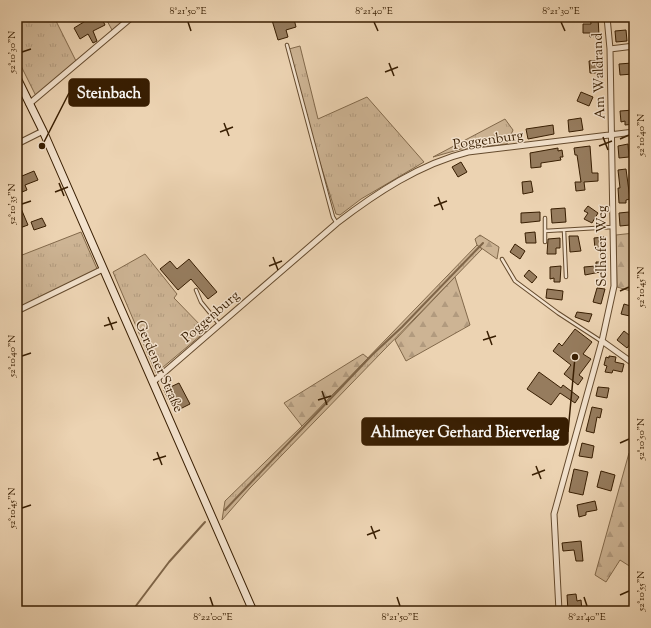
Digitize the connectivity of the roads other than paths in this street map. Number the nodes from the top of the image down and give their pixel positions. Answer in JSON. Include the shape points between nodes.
{"nodes":[{"id":1,"x":132,"y":17,"type":"edge"},
{"id":2,"x":607,"y":17,"type":"edge"},
{"id":3,"x":287,"y":44,"type":"dead end"},
{"id":4,"x":634,"y":46,"type":"edge"},
{"id":5,"x":610,"y":49,"type":"junction"},
{"id":6,"x":17,"y":78,"type":"edge"},
{"id":7,"x":29,"y":104,"type":"junction"},
{"id":8,"x":43,"y":131,"type":"junction"},
{"id":9,"x":634,"y":132,"type":"edge"},
{"id":10,"x":612,"y":135,"type":"junction"},
{"id":11,"x":17,"y":144,"type":"edge"},
{"id":12,"x":544,"y":218,"type":"dead end"},
{"id":13,"x":337,"y":223,"type":"junction"},
{"id":14,"x":613,"y":227,"type":"junction"},
{"id":15,"x":564,"y":230,"type":"junction"},
{"id":16,"x":545,"y":231,"type":"junction"},
{"id":17,"x":545,"y":242,"type":"dead end"},
{"id":18,"x":502,"y":259,"type":"dead end"},
{"id":19,"x":104,"y":269,"type":"junction"},
{"id":20,"x":566,"y":277,"type":"dead end"},
{"id":21,"x":196,"y":290,"type":"dead end"},
{"id":22,"x":17,"y":311,"type":"edge"},
{"id":23,"x":219,"y":324,"type":"junction"},
{"id":24,"x":602,"y":341,"type":"junction"},
{"id":25,"x":634,"y":364,"type":"edge"},
{"id":26,"x":153,"y":382,"type":"junction"},
{"id":27,"x":253,"y":611,"type":"edge"},
{"id":28,"x":559,"y":611,"type":"edge"}],
"edges":[{"from":1,"to":7,"type":"street"},
{"from":2,"to":5,"type":"street","name":"Am Waldrand"},
{"from":3,"to":13,"type":"lane"},
{"from":4,"to":5,"type":"street"},
{"from":5,"to":10,"type":"street","name":"Am Waldrand"},
{"from":6,"to":7,"type":"main road","name":"Gerdener Straße"},
{"from":7,"to":8,"type":"main road","name":"Gerdener Straße"},
{"from":8,"to":11,"type":"street"},
{"from":8,"to":19,"type":"main road","name":"Gerdener Straße","via":[[72,202]]},
{"from":9,"to":10,"type":"street"},
{"from":10,"to":13,"type":"street","name":"Poggenburg","via":[[468,152],[448,157],[364,202]]},
{"from":10,"to":14,"type":"street","name":"Selhofer Weg"},
{"from":12,"to":16,"type":"lane"},
{"from":13,"to":23,"type":"street","name":"Poggenburg"},
{"from":14,"to":15,"type":"lane"},
{"from":14,"to":24,"type":"street","name":"Selhofer Weg","via":[[614,286]]},
{"from":15,"to":16,"type":"lane"},
{"from":15,"to":20,"type":"lane"},
{"from":16,"to":17,"type":"lane"},
{"from":18,"to":24,"type":"lane","via":[[515,281]]},
{"from":19,"to":22,"type":"street"},
{"from":19,"to":26,"type":"main road","name":"Gerdener Straße"},
{"from":21,"to":23,"type":"lane","via":[[201,302]]},
{"from":23,"to":26,"type":"street","name":"Poggenburg"},
{"from":24,"to":25,"type":"street"},
{"from":24,"to":28,"type":"street","name":"Selhofer Weg","via":[[554,514]]},
{"from":26,"to":27,"type":"main road","name":"Gerdener Straße"}]}
